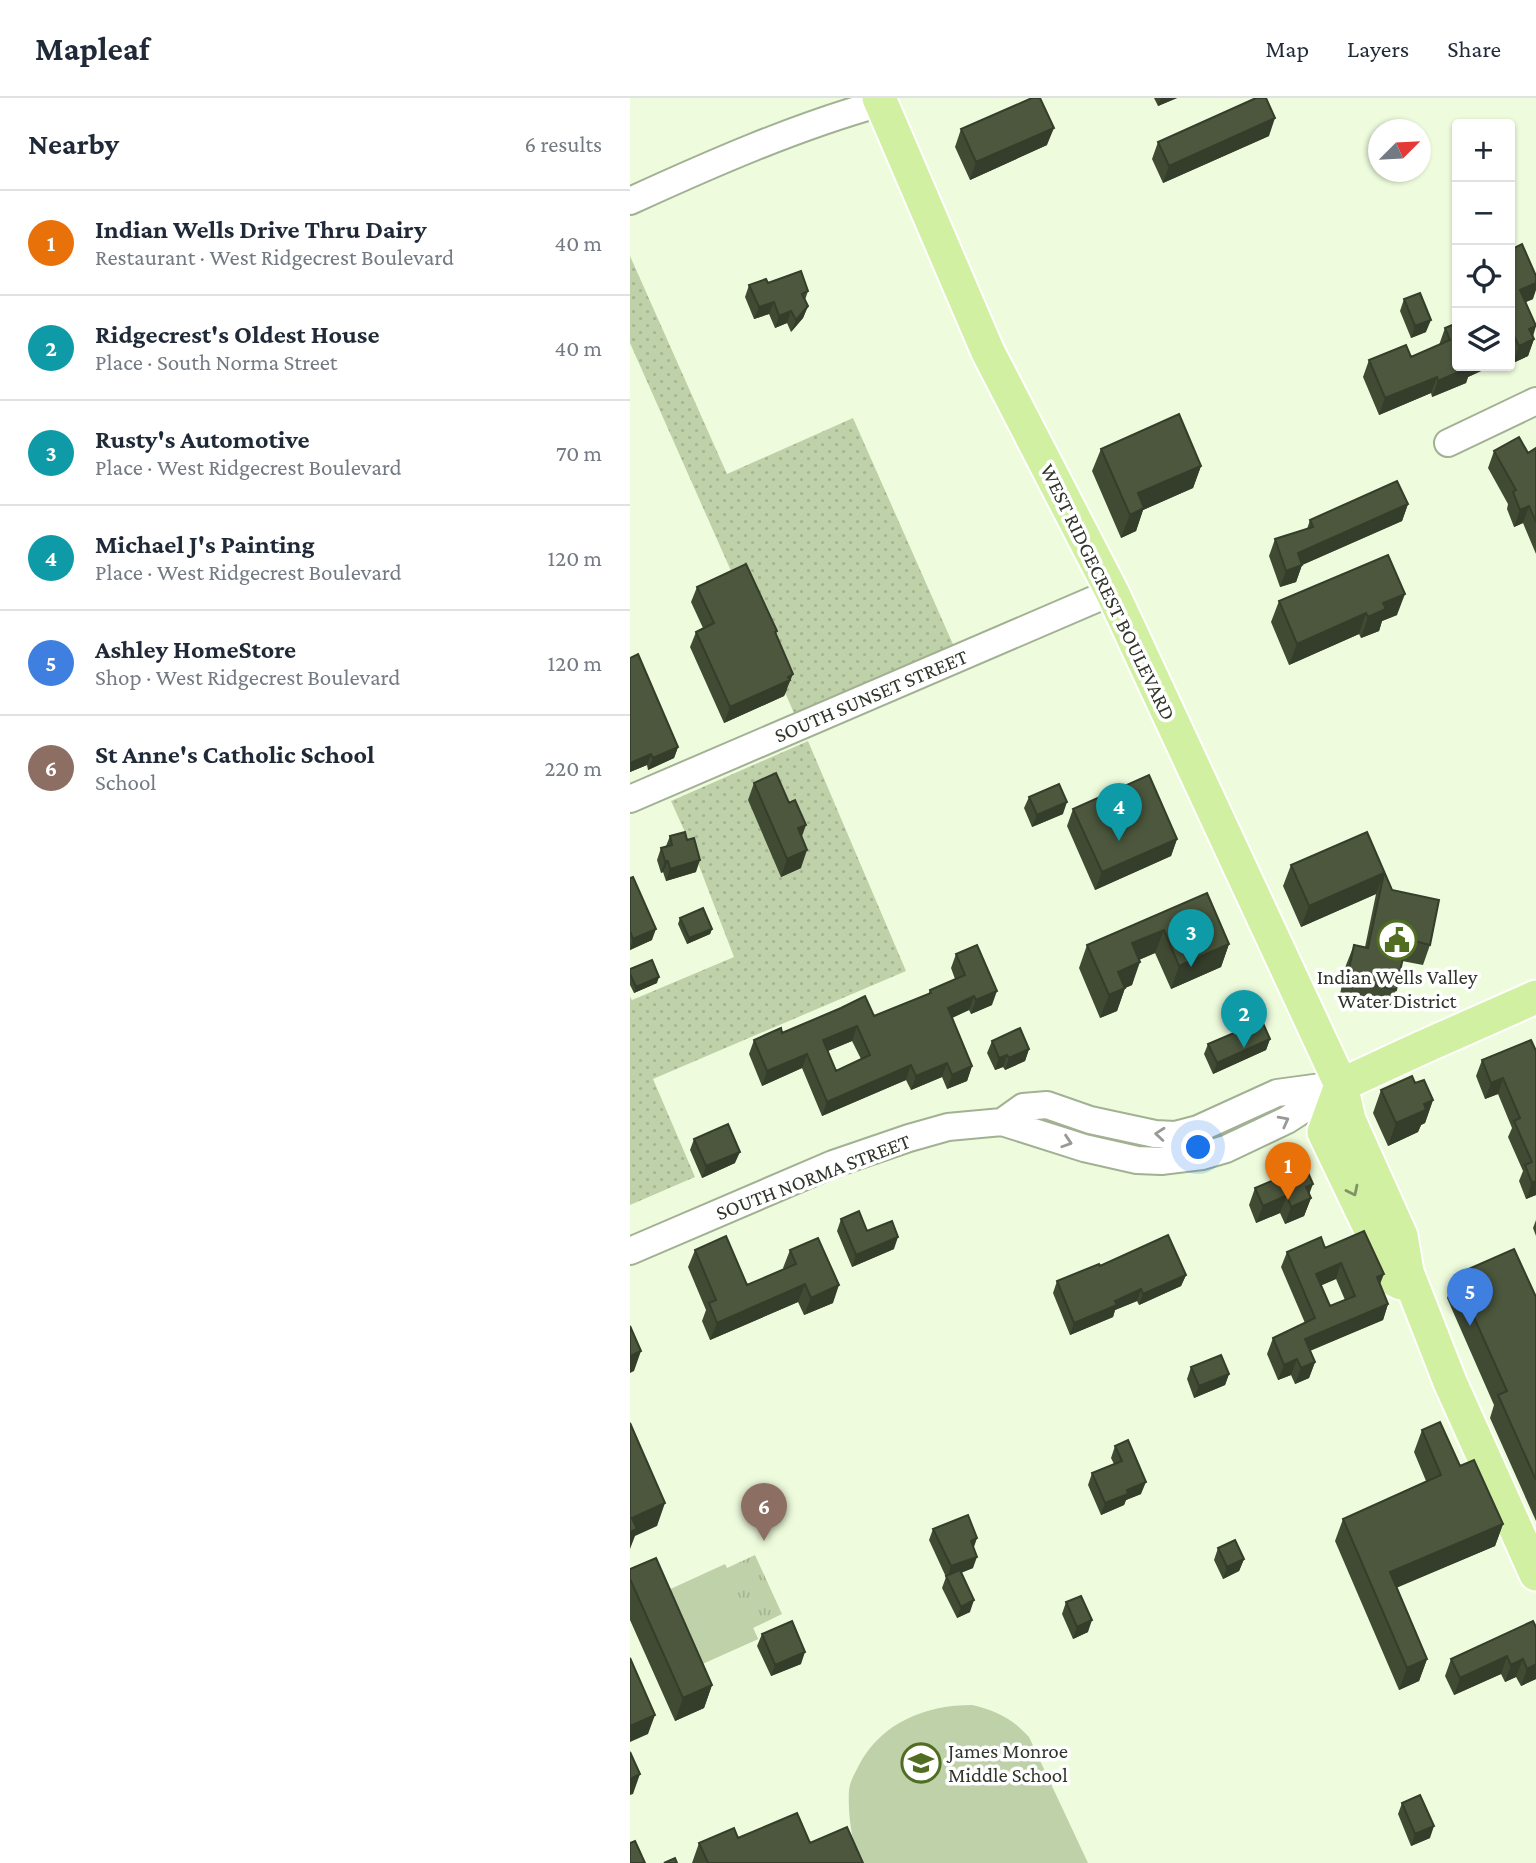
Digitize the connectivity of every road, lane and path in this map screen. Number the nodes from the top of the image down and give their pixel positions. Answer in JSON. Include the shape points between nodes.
{"nodes":[{"id":1,"x":880,"y":100,"type":"edge"},
{"id":2,"x":630,"y":201,"type":"edge"},
{"id":3,"x":1536,"y":401,"type":"edge"},
{"id":4,"x":1448,"y":443,"type":"dead end"},
{"id":5,"x":1112,"y":592,"type":"junction"},
{"id":6,"x":630,"y":799,"type":"edge"},
{"id":7,"x":1536,"y":997,"type":"edge"},
{"id":8,"x":1342,"y":1085,"type":"junction"},
{"id":9,"x":630,"y":1251,"type":"edge"},
{"id":10,"x":1536,"y":1574,"type":"edge"}],
"edges":[{"from":1,"to":2,"type":"street"},
{"from":1,"to":5,"type":"main road","name":"WEST RIDGECREST BOULEVARD","via":[[988,352]]},
{"from":3,"to":4,"type":"street"},
{"from":5,"to":6,"type":"street","name":"SOUTH SUNSET STREET"},
{"from":5,"to":8,"type":"main road","name":"WEST RIDGECREST BOULEVARD"},
{"from":7,"to":8,"type":"main road"},
{"from":8,"to":9,"type":"street","name":"SOUTH NORMA STREET","via":[[1287,1120],[1226,1149],[1161,1161],[1084,1148],[1002,1122],[948,1127],[833,1164]]},
{"from":8,"to":10,"type":"main road","via":[[1324,1132],[1395,1280],[1413,1287]]}]}
